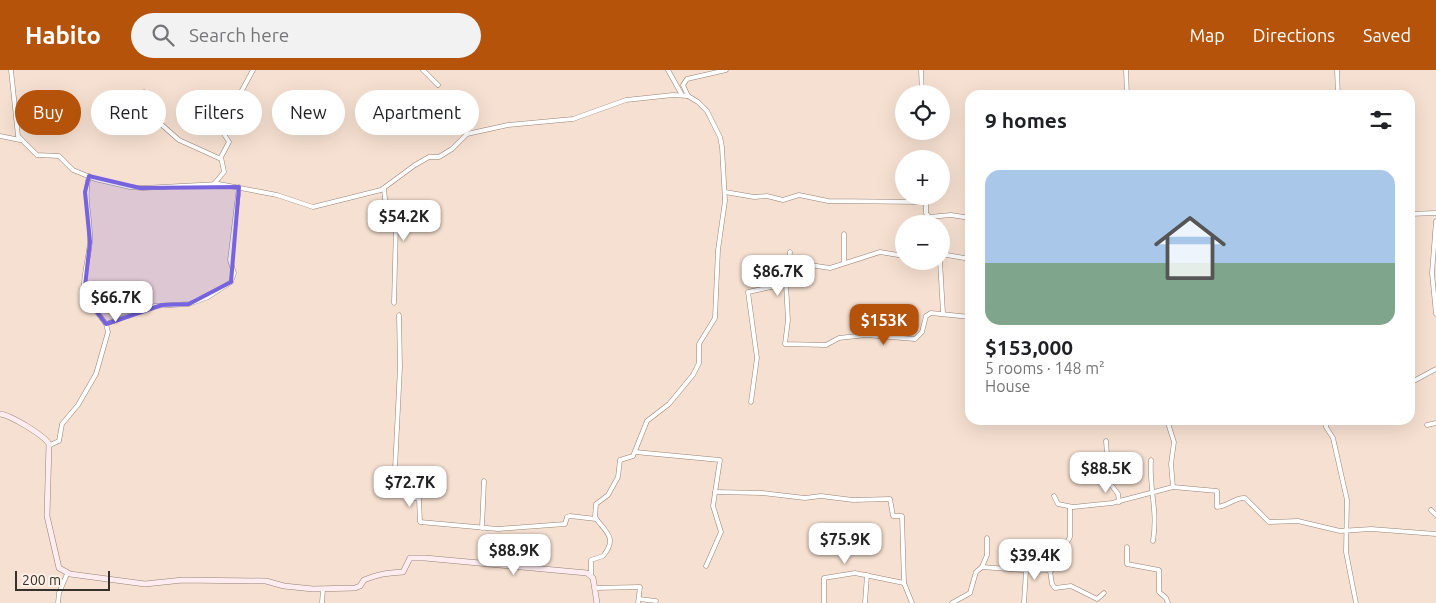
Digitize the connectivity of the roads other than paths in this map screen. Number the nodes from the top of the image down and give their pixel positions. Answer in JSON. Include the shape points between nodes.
{"nodes":[{"id":1,"x":11,"y":70,"type":"edge"},
{"id":2,"x":252,"y":70,"type":"edge"},
{"id":3,"x":423,"y":70,"type":"edge"},
{"id":4,"x":668,"y":70,"type":"edge"},
{"id":5,"x":726,"y":70,"type":"edge"},
{"id":6,"x":921,"y":70,"type":"edge"},
{"id":7,"x":1126,"y":70,"type":"edge"},
{"id":8,"x":1337,"y":70,"type":"edge"},
{"id":9,"x":438,"y":85,"type":"dead end"},
{"id":10,"x":922,"y":85,"type":"edge"},
{"id":11,"x":1127,"y":90,"type":"edge"},
{"id":12,"x":1338,"y":90,"type":"edge"},
{"id":13,"x":682,"y":95,"type":"junction"},
{"id":14,"x":688,"y":96,"type":"junction"},
{"id":15,"x":166,"y":129,"type":"edge"},
{"id":16,"x":0,"y":136,"type":"edge"},
{"id":17,"x":20,"y":140,"type":"junction"},
{"id":18,"x":221,"y":159,"type":"junction"},
{"id":19,"x":89,"y":176,"type":"junction"},
{"id":20,"x":214,"y":184,"type":"junction"},
{"id":21,"x":239,"y":187,"type":"junction"},
{"id":22,"x":384,"y":188,"type":"junction"},
{"id":23,"x":725,"y":192,"type":"junction"},
{"id":24,"x":1436,"y":213,"type":"edge"},
{"id":25,"x":1415,"y":214,"type":"edge"},
{"id":26,"x":965,"y":217,"type":"edge"},
{"id":27,"x":1436,"y":221,"type":"edge"},
{"id":28,"x":844,"y":234,"type":"dead end"},
{"id":29,"x":790,"y":252,"type":"dead end"},
{"id":30,"x":895,"y":254,"type":"edge"},
{"id":31,"x":950,"y":256,"type":"edge"},
{"id":32,"x":965,"y":258,"type":"edge"},
{"id":33,"x":790,"y":262,"type":"junction"},
{"id":34,"x":844,"y":262,"type":"junction"},
{"id":35,"x":941,"y":270,"type":"edge"},
{"id":36,"x":786,"y":284,"type":"junction"},
{"id":37,"x":394,"y":303,"type":"dead end"},
{"id":38,"x":943,"y":313,"type":"junction"},
{"id":39,"x":1436,"y":314,"type":"edge"},
{"id":40,"x":398,"y":315,"type":"dead end"},
{"id":41,"x":965,"y":315,"type":"edge"},
{"id":42,"x":106,"y":324,"type":"junction"},
{"id":43,"x":1436,"y":369,"type":"edge"},
{"id":44,"x":1415,"y":380,"type":"edge"},
{"id":45,"x":751,"y":402,"type":"dead end"},
{"id":46,"x":0,"y":414,"type":"edge"},
{"id":47,"x":1436,"y":423,"type":"edge"},
{"id":48,"x":1169,"y":425,"type":"edge"},
{"id":49,"x":1326,"y":425,"type":"edge"},
{"id":50,"x":1428,"y":425,"type":"dead end"},
{"id":51,"x":1106,"y":441,"type":"dead end"},
{"id":52,"x":50,"y":445,"type":"junction"},
{"id":53,"x":635,"y":452,"type":"junction"},
{"id":54,"x":1151,"y":460,"type":"dead end"},
{"id":55,"x":484,"y":481,"type":"dead end"},
{"id":56,"x":1173,"y":487,"type":"junction"},
{"id":57,"x":715,"y":492,"type":"junction"},
{"id":58,"x":1152,"y":492,"type":"junction"},
{"id":59,"x":1054,"y":496,"type":"dead end"},
{"id":60,"x":1119,"y":502,"type":"junction"},
{"id":61,"x":1070,"y":507,"type":"junction"},
{"id":62,"x":1431,"y":510,"type":"dead end"},
{"id":63,"x":1436,"y":516,"type":"edge"},
{"id":64,"x":596,"y":519,"type":"junction"},
{"id":65,"x":482,"y":528,"type":"junction"},
{"id":66,"x":1346,"y":532,"type":"junction"},
{"id":67,"x":1436,"y":534,"type":"edge"},
{"id":68,"x":988,"y":538,"type":"dead end"},
{"id":69,"x":1153,"y":540,"type":"dead end"},
{"id":70,"x":1127,"y":547,"type":"dead end"},
{"id":71,"x":706,"y":566,"type":"dead end"},
{"id":72,"x":982,"y":567,"type":"junction"},
{"id":73,"x":1026,"y":571,"type":"junction"},
{"id":74,"x":1050,"y":571,"type":"junction"},
{"id":75,"x":67,"y":574,"type":"junction"},
{"id":76,"x":591,"y":575,"type":"junction"},
{"id":77,"x":867,"y":575,"type":"junction"},
{"id":78,"x":904,"y":583,"type":"junction"},
{"id":79,"x":323,"y":588,"type":"junction"},
{"id":80,"x":595,"y":588,"type":"junction"},
{"id":81,"x":1104,"y":593,"type":"dead end"},
{"id":82,"x":639,"y":601,"type":"edge"},
{"id":83,"x":656,"y":601,"type":"dead end"},
{"id":84,"x":58,"y":603,"type":"edge"},
{"id":85,"x":322,"y":603,"type":"edge"},
{"id":86,"x":597,"y":603,"type":"edge"},
{"id":87,"x":824,"y":603,"type":"edge"},
{"id":88,"x":865,"y":603,"type":"edge"},
{"id":89,"x":912,"y":603,"type":"edge"},
{"id":90,"x":952,"y":603,"type":"edge"},
{"id":91,"x":1024,"y":603,"type":"edge"},
{"id":92,"x":1168,"y":603,"type":"edge"},
{"id":93,"x":1356,"y":603,"type":"edge"}],
"edges":[{"from":1,"to":17,"type":"street"},
{"from":2,"to":18,"type":"street","via":[[240,94],[220,97],[210,108],[211,122],[229,142]]},
{"from":3,"to":9,"type":"street"},
{"from":4,"to":13,"type":"street"},
{"from":5,"to":14,"type":"street","via":[[687,79],[683,85]]},
{"from":6,"to":10,"type":"street"},
{"from":7,"to":11,"type":"street"},
{"from":8,"to":12,"type":"street"},
{"from":13,"to":14,"type":"street"},
{"from":13,"to":22,"type":"street","via":[[626,100],[573,118],[508,125],[465,135],[454,148],[414,165]]},
{"from":14,"to":23,"type":"street","via":[[704,108],[720,137]]},
{"from":15,"to":18,"type":"street","via":[[178,140]]},
{"from":16,"to":17,"type":"street"},
{"from":17,"to":19,"type":"street","via":[[37,155],[59,156],[71,169]]},
{"from":18,"to":20,"type":"street","via":[[224,172]]},
{"from":19,"to":20,"type":"street","via":[[140,188]]},
{"from":19,"to":42,"type":"street","via":[[85,192],[90,242],[84,295]]},
{"from":20,"to":21,"type":"street"},
{"from":21,"to":22,"type":"street","via":[[313,207]]},
{"from":21,"to":42,"type":"street","via":[[230,260],[234,273],[231,282],[208,297],[189,304],[154,306]]},
{"from":22,"to":37,"type":"street","via":[[384,199],[396,226]]},
{"from":23,"to":26,"type":"street","via":[[783,200],[799,194],[828,201],[922,202],[926,204],[929,216]]},
{"from":23,"to":53,"type":"street","via":[[713,324],[699,344],[699,363],[693,375],[669,404],[647,421]]},
{"from":24,"to":25,"type":"street"},
{"from":27,"to":39,"type":"street","via":[[1432,273]]},
{"from":28,"to":34,"type":"street"},
{"from":29,"to":33,"type":"street"},
{"from":30,"to":34,"type":"street","via":[[880,252]]},
{"from":31,"to":32,"type":"street"},
{"from":33,"to":34,"type":"street","via":[[830,268]]},
{"from":33,"to":36,"type":"street"},
{"from":35,"to":38,"type":"street"},
{"from":36,"to":38,"type":"street","via":[[785,344],[826,345],[839,338],[866,335],[915,339],[922,332],[926,316],[934,312]]},
{"from":36,"to":45,"type":"street","via":[[748,292],[757,358]]},
{"from":38,"to":41,"type":"street"},
{"from":40,"to":65,"type":"street","via":[[400,367],[394,489],[399,494],[419,499],[421,523]]},
{"from":42,"to":52,"type":"street","via":[[108,332],[96,374],[78,405],[62,424],[59,442]]},
{"from":43,"to":44,"type":"street"},
{"from":46,"to":52,"type":"street","via":[[11,417]]},
{"from":47,"to":50,"type":"street"},
{"from":48,"to":56,"type":"street","via":[[1174,442],[1171,464]]},
{"from":49,"to":66,"type":"street","via":[[1333,438],[1347,500]]},
{"from":51,"to":60,"type":"street","via":[[1109,482],[1118,494]]},
{"from":52,"to":75,"type":"street","via":[[47,516],[59,568]]},
{"from":53,"to":57,"type":"street","via":[[718,458]]},
{"from":53,"to":64,"type":"street","via":[[632,457],[620,460],[618,477],[608,495],[596,504]]},
{"from":54,"to":58,"type":"street"},
{"from":55,"to":65,"type":"street"},
{"from":56,"to":58,"type":"street"},
{"from":56,"to":66,"type":"street","via":[[1217,491],[1217,507],[1245,498],[1267,522],[1298,521]]},
{"from":57,"to":71,"type":"street","via":[[713,509],[721,532]]},
{"from":57,"to":78,"type":"street","via":[[800,498],[890,499],[893,516],[902,516]]},
{"from":58,"to":60,"type":"street"},
{"from":58,"to":69,"type":"street","via":[[1156,507]]},
{"from":59,"to":61,"type":"street","via":[[1058,504]]},
{"from":60,"to":61,"type":"street"},
{"from":61,"to":74,"type":"street","via":[[1070,537]]},
{"from":62,"to":63,"type":"street"},
{"from":64,"to":65,"type":"street","via":[[570,516],[560,526]]},
{"from":64,"to":76,"type":"street","via":[[607,531],[610,541],[603,556],[591,560]]},
{"from":66,"to":67,"type":"street","via":[[1371,529]]},
{"from":66,"to":93,"type":"street","via":[[1346,552]]},
{"from":68,"to":72,"type":"street"},
{"from":70,"to":92,"type":"street","via":[[1127,564],[1159,570],[1159,592]]},
{"from":72,"to":73,"type":"street"},
{"from":72,"to":90,"type":"street","via":[[976,572],[970,593]]},
{"from":73,"to":74,"type":"street"},
{"from":73,"to":91,"type":"street"},
{"from":74,"to":81,"type":"street","via":[[1056,588],[1071,586],[1097,599]]},
{"from":75,"to":79,"type":"street","via":[[145,584],[178,580],[258,581]]},
{"from":75,"to":84,"type":"street"},
{"from":76,"to":79,"type":"street","via":[[539,567],[412,558],[403,572],[382,572],[355,588]]},
{"from":76,"to":80,"type":"street"},
{"from":77,"to":78,"type":"street"},
{"from":77,"to":87,"type":"street","via":[[855,573],[824,578]]},
{"from":77,"to":88,"type":"street"},
{"from":78,"to":89,"type":"street"},
{"from":79,"to":85,"type":"street"},
{"from":80,"to":82,"type":"street","via":[[640,587]]},
{"from":80,"to":86,"type":"street"},
{"from":82,"to":83,"type":"street"}]}
